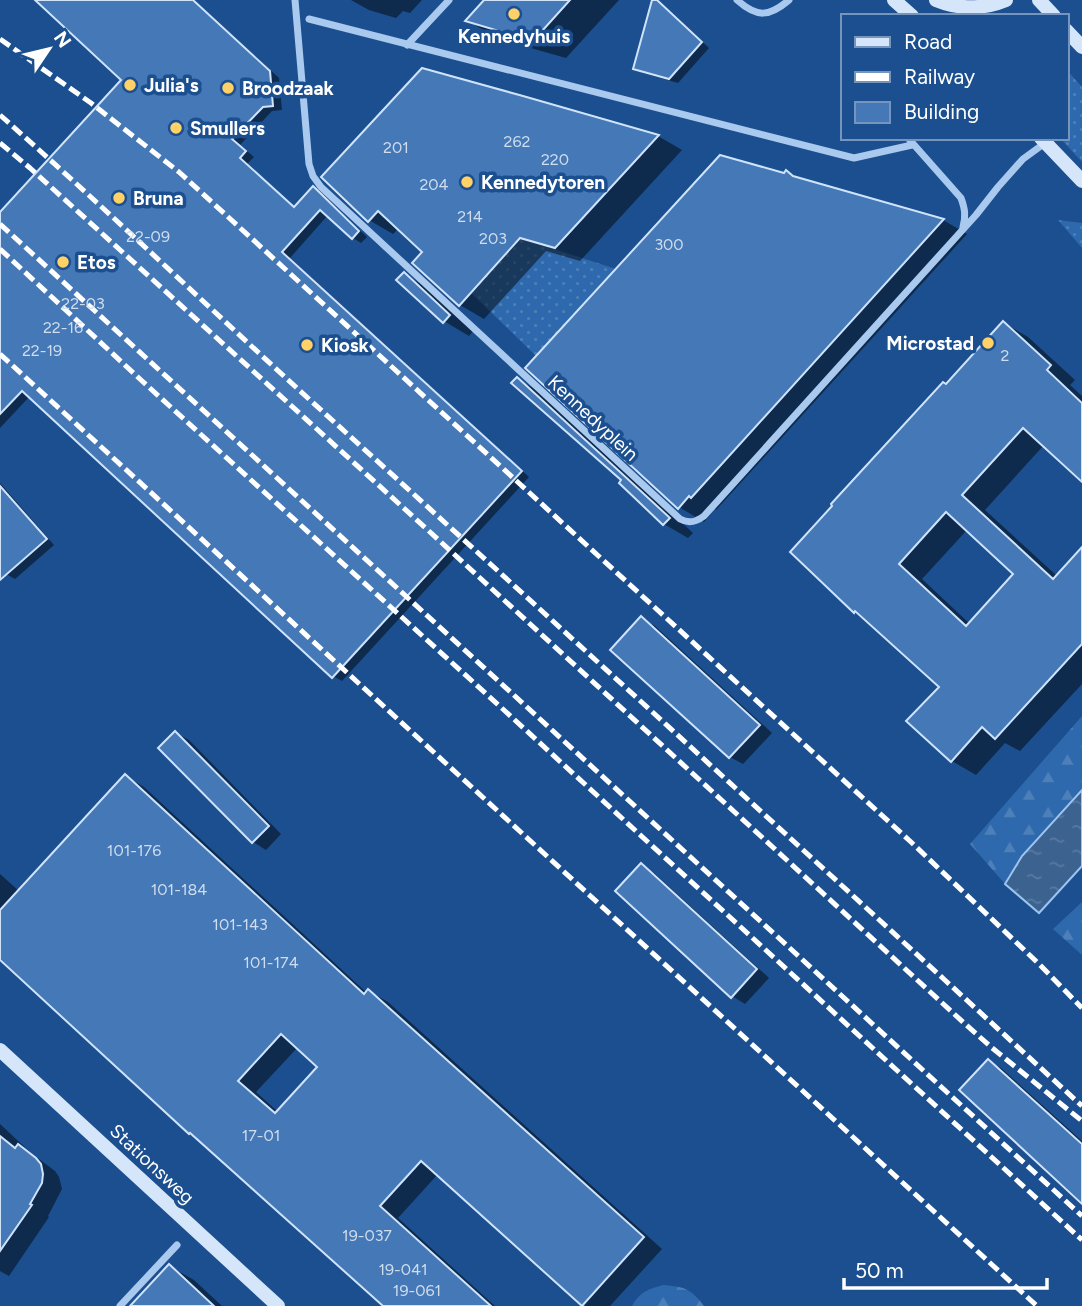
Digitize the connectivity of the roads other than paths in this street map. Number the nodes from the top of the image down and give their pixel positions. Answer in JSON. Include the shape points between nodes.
{"nodes":[{"id":1,"x":295,"y":0,"type":"edge"},
{"id":2,"x":449,"y":0,"type":"edge"},
{"id":3,"x":737,"y":0,"type":"edge"},
{"id":4,"x":789,"y":0,"type":"edge"},
{"id":5,"x":894,"y":0,"type":"edge"},
{"id":6,"x":936,"y":0,"type":"edge"},
{"id":7,"x":1006,"y":0,"type":"edge"},
{"id":8,"x":1015,"y":0,"type":"edge"},
{"id":9,"x":1039,"y":0,"type":"edge"},
{"id":10,"x":910,"y":14,"type":"edge"},
{"id":11,"x":1002,"y":14,"type":"edge"},
{"id":12,"x":1052,"y":14,"type":"edge"},
{"id":13,"x":309,"y":19,"type":"dead end"},
{"id":14,"x":1068,"y":32,"type":"edge"},
{"id":15,"x":407,"y":44,"type":"junction"},
{"id":16,"x":1082,"y":47,"type":"edge"},
{"id":17,"x":1043,"y":140,"type":"edge"},
{"id":18,"x":910,"y":141,"type":"edge"},
{"id":19,"x":1082,"y":181,"type":"edge"},
{"id":20,"x":963,"y":228,"type":"junction"},
{"id":21,"x":0,"y":1050,"type":"edge"},
{"id":22,"x":177,"y":1245,"type":"dead end"},
{"id":23,"x":120,"y":1306,"type":"edge"},
{"id":24,"x":278,"y":1306,"type":"edge"}],
"edges":[{"from":1,"to":20,"type":"street","name":"Kennedyplein","via":[[309,163],[321,187],[686,522],[704,516]]},
{"from":2,"to":15,"type":"street"},
{"from":3,"to":4,"type":"street","via":[[760,14]]},
{"from":5,"to":10,"type":"street"},
{"from":6,"to":7,"type":"street","via":[[964,8]]},
{"from":8,"to":11,"type":"street"},
{"from":9,"to":12,"type":"street"},
{"from":13,"to":15,"type":"street"},
{"from":14,"to":16,"type":"street"},
{"from":15,"to":18,"type":"street","via":[[854,158]]},
{"from":17,"to":19,"type":"street"},
{"from":17,"to":20,"type":"street","name":"Kennedyplein"},
{"from":18,"to":20,"type":"street","via":[[961,198],[966,217]]},
{"from":21,"to":24,"type":"street","name":"Stationsweg"},
{"from":22,"to":23,"type":"street"}]}
